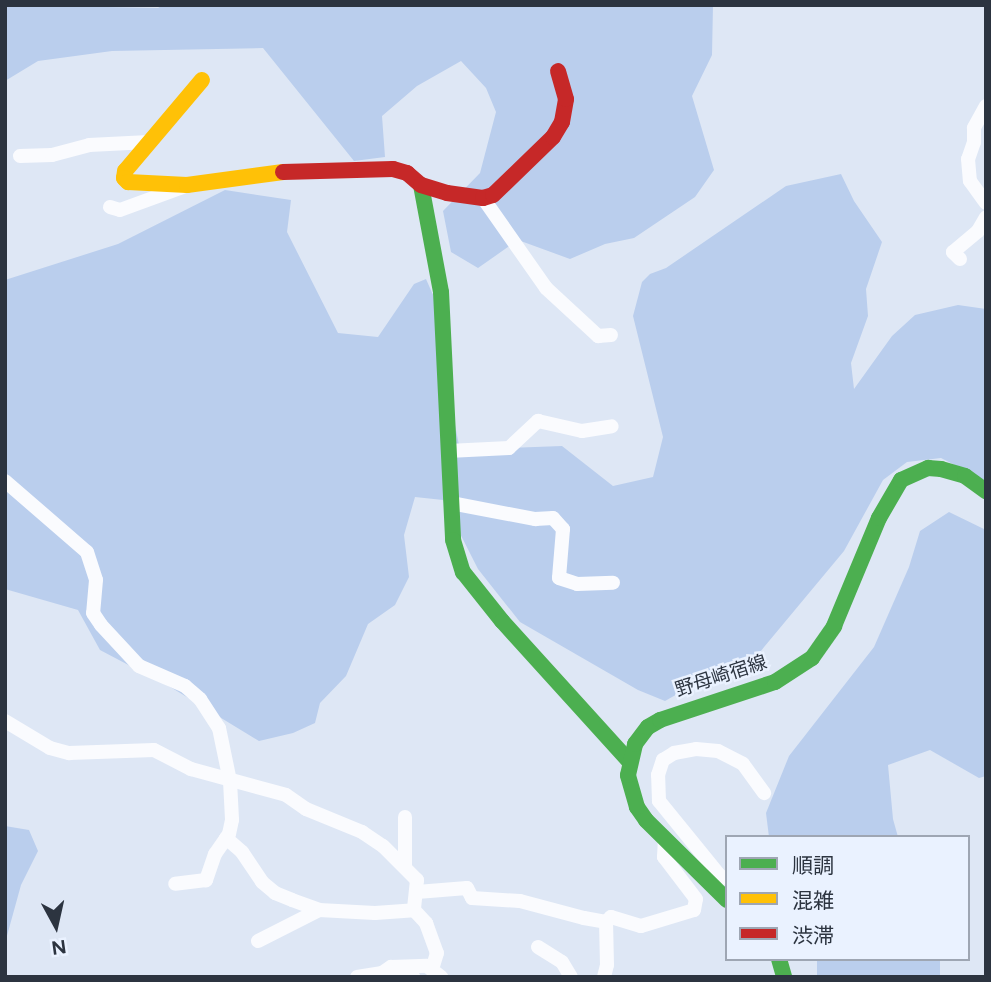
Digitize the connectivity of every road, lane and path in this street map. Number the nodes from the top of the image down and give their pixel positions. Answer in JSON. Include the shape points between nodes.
{"nodes":[{"id":1,"x":558,"y":71,"type":"dead end"},
{"id":2,"x":202,"y":80,"type":"dead end"},
{"id":3,"x":986,"y":106,"type":"edge"},
{"id":4,"x":149,"y":142,"type":"junction"},
{"id":5,"x":20,"y":156,"type":"dead end"},
{"id":6,"x":187,"y":185,"type":"junction"},
{"id":7,"x":421,"y":185,"type":"junction"},
{"id":8,"x":483,"y":198,"type":"junction"},
{"id":9,"x":986,"y":203,"type":"edge"},
{"id":10,"x":110,"y":207,"type":"dead end"},
{"id":11,"x":986,"y":218,"type":"edge"},
{"id":12,"x":960,"y":259,"type":"dead end"},
{"id":13,"x":611,"y":335,"type":"dead end"},
{"id":14,"x":612,"y":426,"type":"dead end"},
{"id":15,"x":448,"y":451,"type":"junction"},
{"id":16,"x":5,"y":481,"type":"edge"},
{"id":17,"x":986,"y":491,"type":"edge"},
{"id":18,"x":451,"y":503,"type":"junction"},
{"id":19,"x":613,"y":583,"type":"dead end"},
{"id":20,"x":5,"y":721,"type":"edge"},
{"id":21,"x":629,"y":761,"type":"junction"},
{"id":22,"x":230,"y":781,"type":"junction"},
{"id":23,"x":764,"y":793,"type":"dead end"},
{"id":24,"x":405,"y":817,"type":"dead end"},
{"id":25,"x":226,"y":838,"type":"junction"},
{"id":26,"x":665,"y":838,"type":"junction"},
{"id":27,"x":405,"y":866,"type":"junction"},
{"id":28,"x":175,"y":884,"type":"dead end"},
{"id":29,"x":416,"y":892,"type":"junction"},
{"id":30,"x":722,"y":895,"type":"edge"},
{"id":31,"x":319,"y":910,"type":"junction"},
{"id":32,"x":414,"y":910,"type":"junction"},
{"id":33,"x":606,"y":922,"type":"junction"},
{"id":34,"x":258,"y":941,"type":"dead end"},
{"id":35,"x":537,"y":947,"type":"dead end"},
{"id":36,"x":382,"y":973,"type":"junction"},
{"id":37,"x":436,"y":973,"type":"edge"},
{"id":38,"x":357,"y":977,"type":"edge"},
{"id":39,"x":413,"y":977,"type":"edge"},
{"id":40,"x":571,"y":977,"type":"edge"},
{"id":41,"x":587,"y":977,"type":"edge"},
{"id":42,"x":598,"y":977,"type":"edge"},
{"id":43,"x":604,"y":977,"type":"edge"}],
"edges":[{"from":1,"to":8,"type":"street","via":[[566,99],[562,122],[515,175]]},
{"from":2,"to":4,"type":"street"},
{"from":3,"to":9,"type":"street","via":[[974,128],[968,159],[970,181]]},
{"from":4,"to":5,"type":"street"},
{"from":4,"to":6,"type":"street","via":[[125,170],[124,178],[138,184]]},
{"from":6,"to":7,"type":"street","via":[[267,172],[393,169]]},
{"from":6,"to":10,"type":"street","via":[[120,210]]},
{"from":7,"to":8,"type":"street"},
{"from":7,"to":15,"type":"street","via":[[441,292]]},
{"from":8,"to":13,"type":"street","via":[[546,288],[598,336]]},
{"from":11,"to":12,"type":"street","via":[[953,252]]},
{"from":14,"to":15,"type":"street","via":[[582,431],[538,421],[509,447]]},
{"from":15,"to":18,"type":"street"},
{"from":16,"to":22,"type":"street","via":[[87,552],[96,580],[93,613],[101,625],[139,666],[185,686],[200,699],[219,728]]},
{"from":17,"to":21,"type":"street","name":"野母崎宿線","via":[[965,476],[941,469],[928,468],[901,480],[883,510],[834,626],[812,657],[775,682],[660,720],[641,735]]},
{"from":18,"to":19,"type":"street","via":[[535,519],[553,518],[563,529],[559,578],[577,584]]},
{"from":18,"to":21,"type":"street","via":[[453,540],[463,572]]},
{"from":20,"to":22,"type":"street","via":[[50,748],[92,754],[153,750]]},
{"from":21,"to":26,"type":"street","via":[[634,800]]},
{"from":22,"to":25,"type":"street","via":[[232,820]]},
{"from":22,"to":27,"type":"street","via":[[286,795],[306,809],[362,832]]},
{"from":23,"to":30,"type":"street","via":[[743,764],[718,751],[674,753],[663,761],[658,775],[659,802],[720,876]]},
{"from":24,"to":27,"type":"street"},
{"from":25,"to":28,"type":"street","via":[[206,880]]},
{"from":25,"to":31,"type":"street","via":[[275,893]]},
{"from":26,"to":30,"type":"street"},
{"from":26,"to":33,"type":"street","via":[[664,857],[696,899],[694,911],[641,926],[611,916]]},
{"from":27,"to":29,"type":"street","via":[[417,880]]},
{"from":29,"to":32,"type":"street"},
{"from":29,"to":33,"type":"street","via":[[467,888],[472,898],[520,901]]},
{"from":31,"to":32,"type":"street","via":[[375,914]]},
{"from":31,"to":34,"type":"street"},
{"from":32,"to":37,"type":"street","via":[[434,942]]},
{"from":33,"to":43,"type":"street"},
{"from":35,"to":40,"type":"street","via":[[562,962]]},
{"from":36,"to":37,"type":"street","via":[[391,967],[427,966]]},
{"from":36,"to":38,"type":"street"},
{"from":36,"to":39,"type":"street"},
{"from":41,"to":42,"type":"street"}]}
